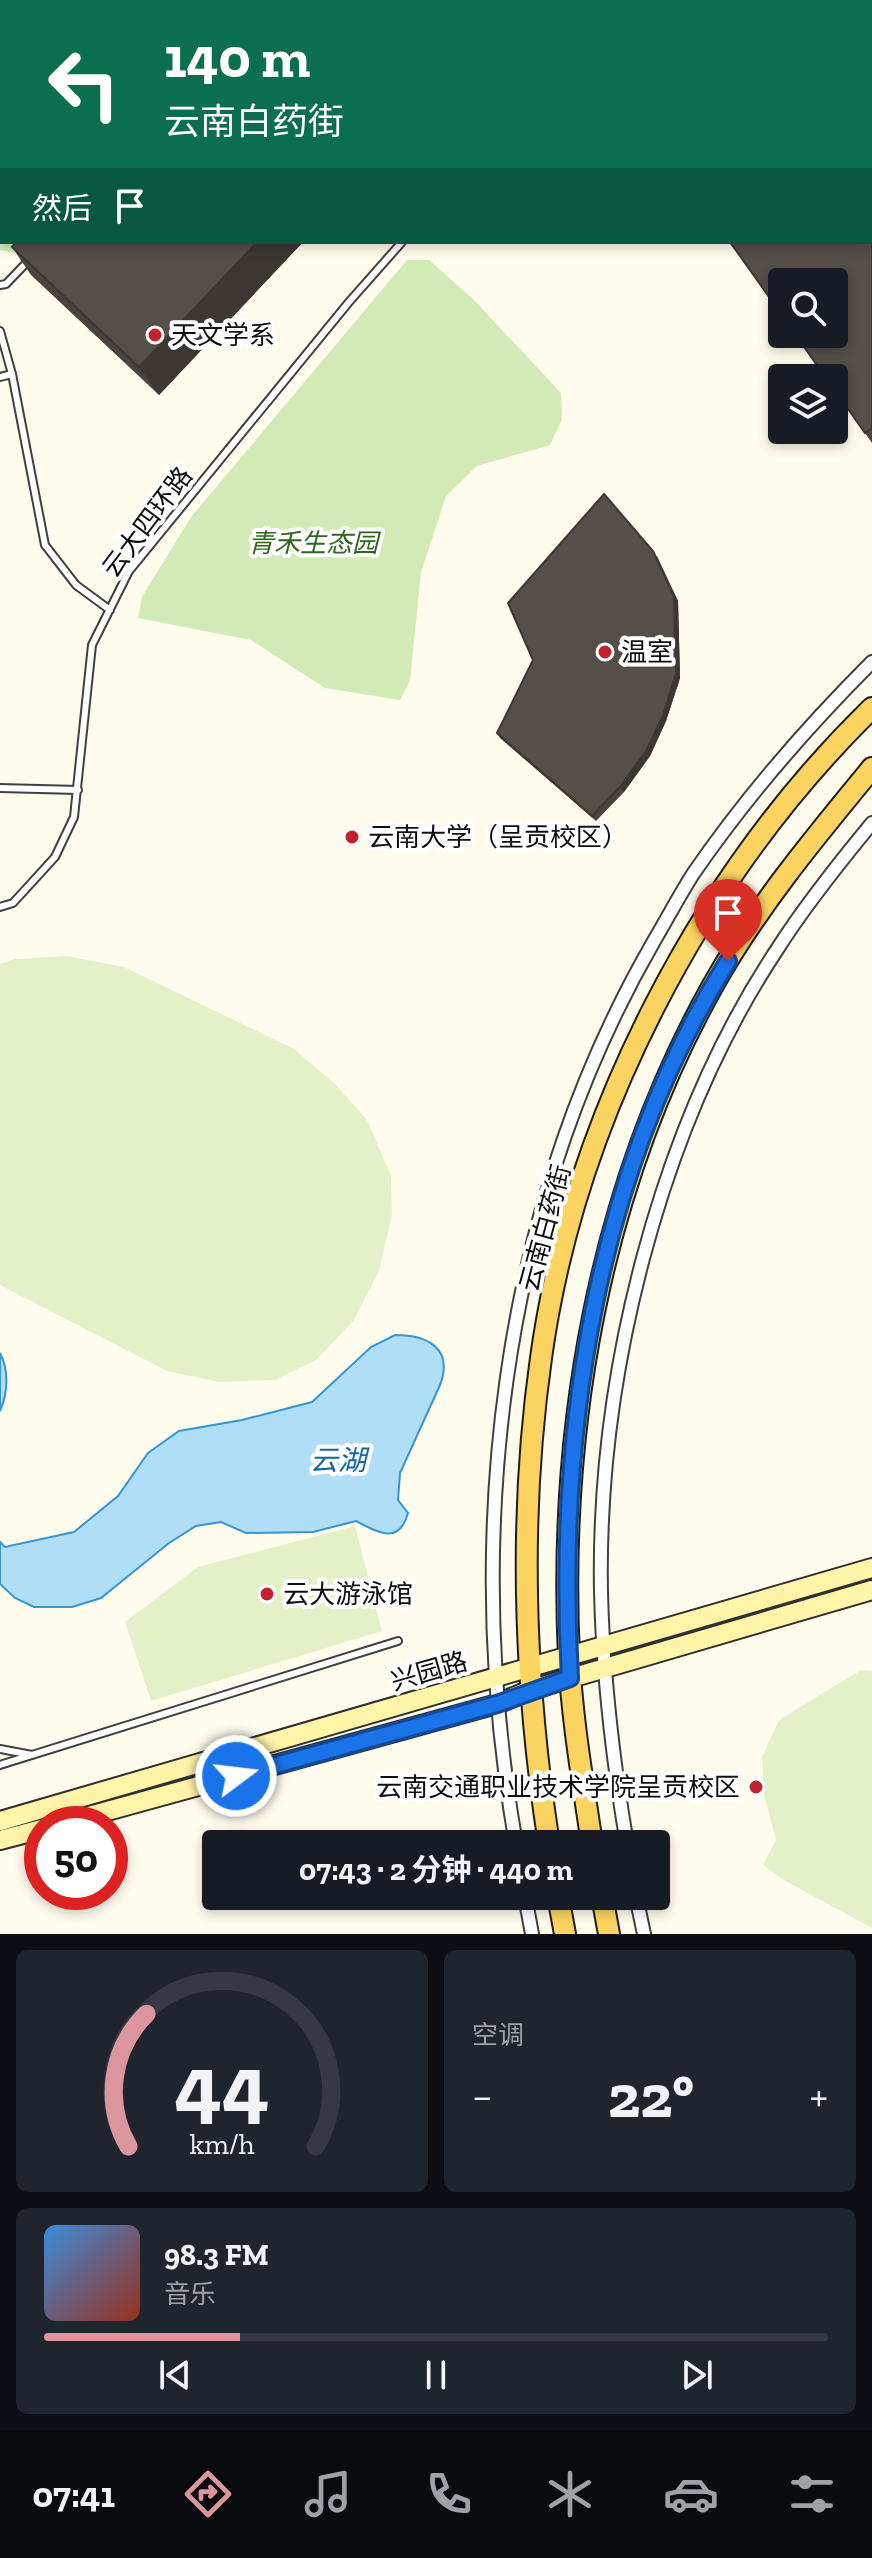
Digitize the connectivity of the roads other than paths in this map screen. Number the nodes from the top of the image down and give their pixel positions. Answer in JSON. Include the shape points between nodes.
{"nodes":[{"id":1,"x":400,"y":244,"type":"edge"},
{"id":2,"x":38,"y":250,"type":"edge"},
{"id":3,"x":0,"y":285,"type":"edge"},
{"id":4,"x":0,"y":331,"type":"edge"},
{"id":5,"x":12,"y":374,"type":"junction"},
{"id":6,"x":0,"y":377,"type":"edge"},
{"id":7,"x":110,"y":610,"type":"junction"},
{"id":8,"x":872,"y":662,"type":"edge"},
{"id":9,"x":872,"y":708,"type":"edge"},
{"id":10,"x":872,"y":768,"type":"edge"},
{"id":11,"x":0,"y":788,"type":"edge"},
{"id":12,"x":78,"y":790,"type":"junction"},
{"id":13,"x":872,"y":823,"type":"edge"},
{"id":14,"x":0,"y":907,"type":"edge"},
{"id":15,"x":872,"y":1568,"type":"edge"},
{"id":16,"x":872,"y":1590,"type":"edge"},
{"id":17,"x":398,"y":1641,"type":"dead end"},
{"id":18,"x":605,"y":1647,"type":"junction"},
{"id":19,"x":570,"y":1668,"type":"junction"},
{"id":20,"x":529,"y":1669,"type":"junction"},
{"id":21,"x":606,"y":1669,"type":"junction"},
{"id":22,"x":495,"y":1679,"type":"junction"},
{"id":23,"x":530,"y":1690,"type":"junction"},
{"id":24,"x":497,"y":1704,"type":"junction"},
{"id":25,"x":0,"y":1749,"type":"edge"},
{"id":26,"x":36,"y":1755,"type":"junction"},
{"id":27,"x":0,"y":1765,"type":"edge"},
{"id":28,"x":126,"y":1806,"type":"edge"},
{"id":29,"x":0,"y":1821,"type":"edge"},
{"id":30,"x":513,"y":1830,"type":"edge"},
{"id":31,"x":547,"y":1830,"type":"edge"},
{"id":32,"x":590,"y":1830,"type":"edge"},
{"id":33,"x":625,"y":1830,"type":"edge"},
{"id":34,"x":24,"y":1834,"type":"edge"},
{"id":35,"x":0,"y":1840,"type":"edge"},
{"id":36,"x":528,"y":1910,"type":"edge"},
{"id":37,"x":561,"y":1910,"type":"edge"},
{"id":38,"x":605,"y":1910,"type":"edge"},
{"id":39,"x":639,"y":1910,"type":"edge"},
{"id":40,"x":532,"y":1934,"type":"edge"},
{"id":41,"x":565,"y":1934,"type":"edge"},
{"id":42,"x":609,"y":1934,"type":"edge"},
{"id":43,"x":644,"y":1934,"type":"edge"}],
"edges":[{"from":1,"to":7,"type":"lane","name":"云大四环路","via":[[129,571]]},
{"from":2,"to":3,"type":"lane"},
{"from":4,"to":5,"type":"lane"},
{"from":5,"to":6,"type":"lane"},
{"from":5,"to":7,"type":"lane","via":[[45,545],[76,585]]},
{"from":7,"to":12,"type":"lane","name":"云大四环路","via":[[92,645]]},
{"from":8,"to":22,"type":"street","via":[[754,791],[692,877],[634,976],[586,1078],[545,1201],[519,1305],[503,1408],[495,1495]]},
{"from":9,"to":20,"type":"main road","name":"云南白药街","via":[[762,833],[697,930],[643,1029],[595,1143],[562,1248],[541,1356],[529,1472]]},
{"from":10,"to":19,"type":"main road","via":[[760,910],[713,986],[669,1072],[637,1156],[608,1247],[575,1426],[567,1582]]},
{"from":11,"to":12,"type":"lane"},
{"from":12,"to":14,"type":"lane","name":"云大四环路","via":[[74,817],[55,857],[13,903]]},
{"from":13,"to":18,"type":"street","via":[[776,950],[725,1039],[679,1144],[648,1238],[627,1326],[608,1446],[601,1592]]},
{"from":15,"to":18,"type":"main road","name":"兴园路"},
{"from":16,"to":21,"type":"main road","name":"兴园路"},
{"from":17,"to":26,"type":"lane"},
{"from":18,"to":19,"type":"main road","name":"兴园路"},
{"from":18,"to":21,"type":"street"},
{"from":19,"to":20,"type":"main road","name":"兴园路"},
{"from":19,"to":21,"type":"main road","name":"兴园路"},
{"from":19,"to":23,"type":"main road","name":"兴园路"},
{"from":19,"to":32,"type":"main road"},
{"from":20,"to":22,"type":"main road","name":"兴园路"},
{"from":20,"to":23,"type":"main road","name":"云南白药街"},
{"from":21,"to":33,"type":"street"},
{"from":22,"to":24,"type":"street"},
{"from":22,"to":29,"type":"main road","name":"兴园路"},
{"from":23,"to":24,"type":"main road","name":"兴园路"},
{"from":23,"to":31,"type":"main road","name":"云南白药街"},
{"from":24,"to":28,"type":"main road","name":"兴园路"},
{"from":24,"to":30,"type":"street"},
{"from":25,"to":26,"type":"lane"},
{"from":26,"to":27,"type":"lane"},
{"from":34,"to":35,"type":"main road"},
{"from":36,"to":40,"type":"street"},
{"from":37,"to":41,"type":"main road"},
{"from":38,"to":42,"type":"main road"},
{"from":39,"to":43,"type":"street"}]}
